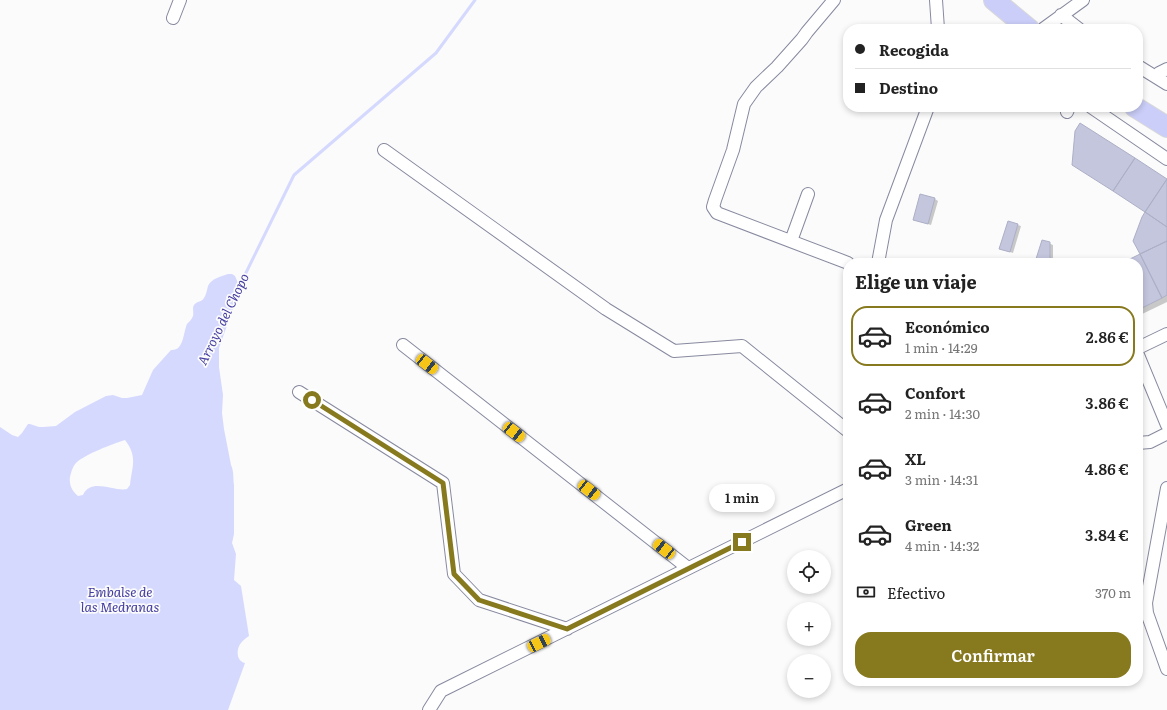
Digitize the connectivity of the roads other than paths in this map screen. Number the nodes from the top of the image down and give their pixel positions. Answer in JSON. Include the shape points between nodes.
{"nodes":[{"id":1,"x":180,"y":0,"type":"edge"},
{"id":2,"x":834,"y":0,"type":"edge"},
{"id":3,"x":936,"y":0,"type":"edge"},
{"id":4,"x":994,"y":0,"type":"edge"},
{"id":5,"x":1083,"y":0,"type":"edge"},
{"id":6,"x":1061,"y":15,"type":"junction"},
{"id":7,"x":173,"y":18,"type":"dead end"},
{"id":8,"x":938,"y":24,"type":"edge"},
{"id":9,"x":1016,"y":24,"type":"edge"},
{"id":10,"x":1049,"y":24,"type":"edge"},
{"id":11,"x":1073,"y":24,"type":"edge"},
{"id":12,"x":1143,"y":69,"type":"edge"},
{"id":13,"x":1167,"y":70,"type":"edge"},
{"id":14,"x":1156,"y":78,"type":"junction"},
{"id":15,"x":1167,"y":84,"type":"edge"},
{"id":16,"x":926,"y":112,"type":"edge"},
{"id":17,"x":1098,"y":112,"type":"edge"},
{"id":18,"x":1143,"y":112,"type":"edge"},
{"id":19,"x":1167,"y":127,"type":"edge"},
{"id":20,"x":384,"y":150,"type":"dead end"},
{"id":21,"x":1167,"y":159,"type":"edge"},
{"id":22,"x":808,"y":194,"type":"dead end"},
{"id":23,"x":790,"y":241,"type":"junction"},
{"id":24,"x":879,"y":258,"type":"edge"},
{"id":25,"x":843,"y":261,"type":"edge"},
{"id":26,"x":1167,"y":334,"type":"edge"},
{"id":27,"x":402,"y":345,"type":"dead end"},
{"id":28,"x":1143,"y":346,"type":"edge"},
{"id":29,"x":1143,"y":369,"type":"edge"},
{"id":30,"x":299,"y":392,"type":"dead end"},
{"id":31,"x":843,"y":427,"type":"edge"},
{"id":32,"x":1166,"y":434,"type":"edge"},
{"id":33,"x":1143,"y":443,"type":"edge"},
{"id":34,"x":1167,"y":488,"type":"edge"},
{"id":35,"x":843,"y":491,"type":"edge"},
{"id":36,"x":688,"y":568,"type":"junction"},
{"id":37,"x":567,"y":629,"type":"junction"},
{"id":38,"x":1167,"y":670,"type":"edge"},
{"id":39,"x":429,"y":710,"type":"edge"}],
"edges":[{"from":1,"to":7,"type":"street"},
{"from":2,"to":23,"type":"street","via":[[777,67],[756,87],[744,104],[733,150],[713,207],[717,213]]},
{"from":3,"to":8,"type":"street"},
{"from":4,"to":9,"type":"main road"},
{"from":5,"to":6,"type":"street"},
{"from":6,"to":10,"type":"street"},
{"from":6,"to":11,"type":"street"},
{"from":12,"to":14,"type":"street"},
{"from":13,"to":14,"type":"street","via":[[1159,73]]},
{"from":14,"to":15,"type":"street"},
{"from":16,"to":24,"type":"street","via":[[886,220]]},
{"from":17,"to":21,"type":"street"},
{"from":18,"to":19,"type":"main road"},
{"from":20,"to":31,"type":"street","via":[[606,309],[674,351],[742,346]]},
{"from":22,"to":23,"type":"street"},
{"from":23,"to":25,"type":"street"},
{"from":26,"to":28,"type":"street"},
{"from":27,"to":36,"type":"street"},
{"from":29,"to":32,"type":"street"},
{"from":30,"to":37,"type":"street","via":[[443,483],[454,574],[479,600]]},
{"from":32,"to":33,"type":"street"},
{"from":34,"to":38,"type":"street","via":[[1146,603],[1147,613]]},
{"from":35,"to":36,"type":"street"},
{"from":36,"to":37,"type":"street"},
{"from":37,"to":39,"type":"street","via":[[441,692]]}]}
